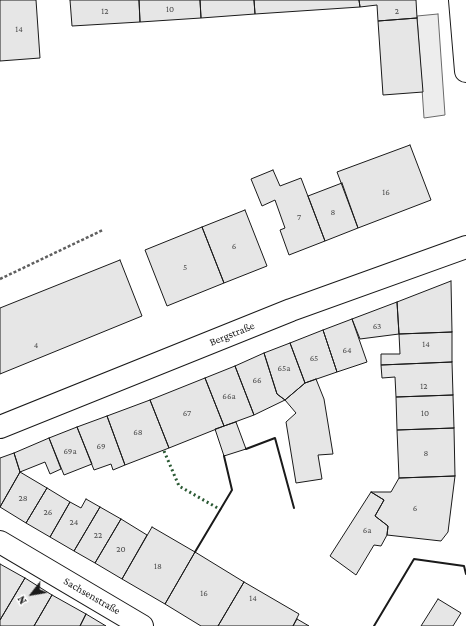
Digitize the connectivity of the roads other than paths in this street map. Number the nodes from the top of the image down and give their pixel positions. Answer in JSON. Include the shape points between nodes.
{"nodes":[{"id":1,"x":460,"y":0,"type":"edge"},
{"id":2,"x":466,"y":70,"type":"edge"},
{"id":3,"x":466,"y":247,"type":"edge"},
{"id":4,"x":0,"y":427,"type":"edge"},
{"id":5,"x":0,"y":542,"type":"edge"},
{"id":6,"x":142,"y":626,"type":"edge"}],
"edges":[{"from":1,"to":2,"type":"street"},
{"from":3,"to":4,"type":"street","name":"Bergstraße","via":[[291,310]]},
{"from":5,"to":6,"type":"street","name":"Sachsenstraße"}]}
